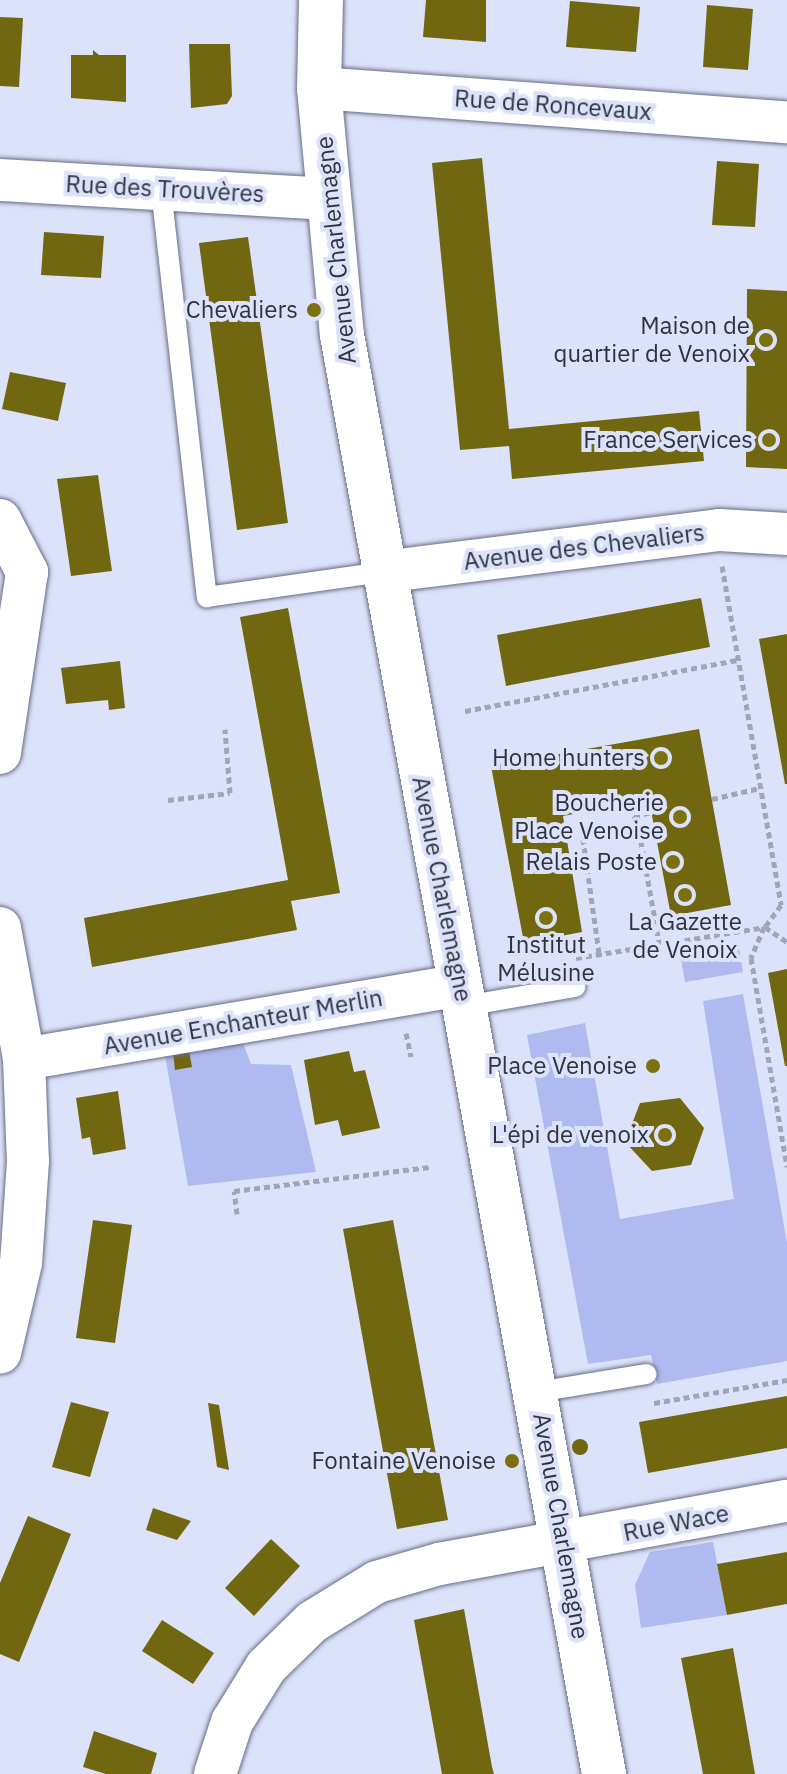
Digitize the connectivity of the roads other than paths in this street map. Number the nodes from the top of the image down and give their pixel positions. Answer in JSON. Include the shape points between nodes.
{"nodes":[{"id":1,"x":321,"y":0,"type":"edge"},
{"id":2,"x":319,"y":88,"type":"junction"},
{"id":3,"x":787,"y":122,"type":"edge"},
{"id":4,"x":0,"y":180,"type":"edge"},
{"id":5,"x":161,"y":189,"type":"junction"},
{"id":6,"x":329,"y":199,"type":"junction"},
{"id":7,"x":0,"y":520,"type":"edge"},
{"id":8,"x":787,"y":534,"type":"edge"},
{"id":9,"x":382,"y":572,"type":"junction"},
{"id":10,"x":0,"y":753,"type":"edge"},
{"id":11,"x":0,"y":928,"type":"edge"},
{"id":12,"x":575,"y":987,"type":"dead end"},
{"id":13,"x":463,"y":996,"type":"junction"},
{"id":14,"x":24,"y":1059,"type":"junction"},
{"id":15,"x":11,"y":1262,"type":"edge"},
{"id":16,"x":0,"y":1353,"type":"edge"},
{"id":17,"x":647,"y":1374,"type":"dead end"},
{"id":18,"x":537,"y":1392,"type":"junction"},
{"id":19,"x":787,"y":1501,"type":"edge"},
{"id":20,"x":565,"y":1545,"type":"junction"},
{"id":21,"x":215,"y":1774,"type":"edge"},
{"id":22,"x":604,"y":1774,"type":"edge"}],
"edges":[{"from":1,"to":2,"type":"street","name":"Avenue Charlemagne"},
{"from":2,"to":3,"type":"street","name":"Rue de Roncevaux"},
{"from":2,"to":6,"type":"street","name":"Avenue Charlemagne"},
{"from":4,"to":5,"type":"street","name":"Rue des Trouvères"},
{"from":5,"to":6,"type":"street","name":"Rue des Trouvères"},
{"from":5,"to":9,"type":"lane","via":[[207,597]]},
{"from":6,"to":9,"type":"street","name":"Avenue Charlemagne","via":[[342,335]]},
{"from":7,"to":10,"type":"street","via":[[27,572]]},
{"from":8,"to":9,"type":"street","name":"Avenue des Chevaliers","via":[[719,530]]},
{"from":9,"to":13,"type":"street","name":"Avenue Charlemagne"},
{"from":11,"to":14,"type":"street"},
{"from":12,"to":13,"type":"lane"},
{"from":13,"to":14,"type":"street","name":"Avenue Enchanteur Merlin"},
{"from":13,"to":18,"type":"street","name":"Avenue Charlemagne"},
{"from":14,"to":15,"type":"street","via":[[28,1161]]},
{"from":15,"to":16,"type":"street"},
{"from":17,"to":18,"type":"lane"},
{"from":18,"to":20,"type":"street","name":"Avenue Charlemagne"},
{"from":19,"to":20,"type":"street","name":"Rue Wace"},
{"from":20,"to":21,"type":"street","name":"Rue Wace","via":[[439,1564],[377,1582],[312,1622],[266,1667],[232,1722]]},
{"from":20,"to":22,"type":"street","name":"Avenue Charlemagne"}]}
